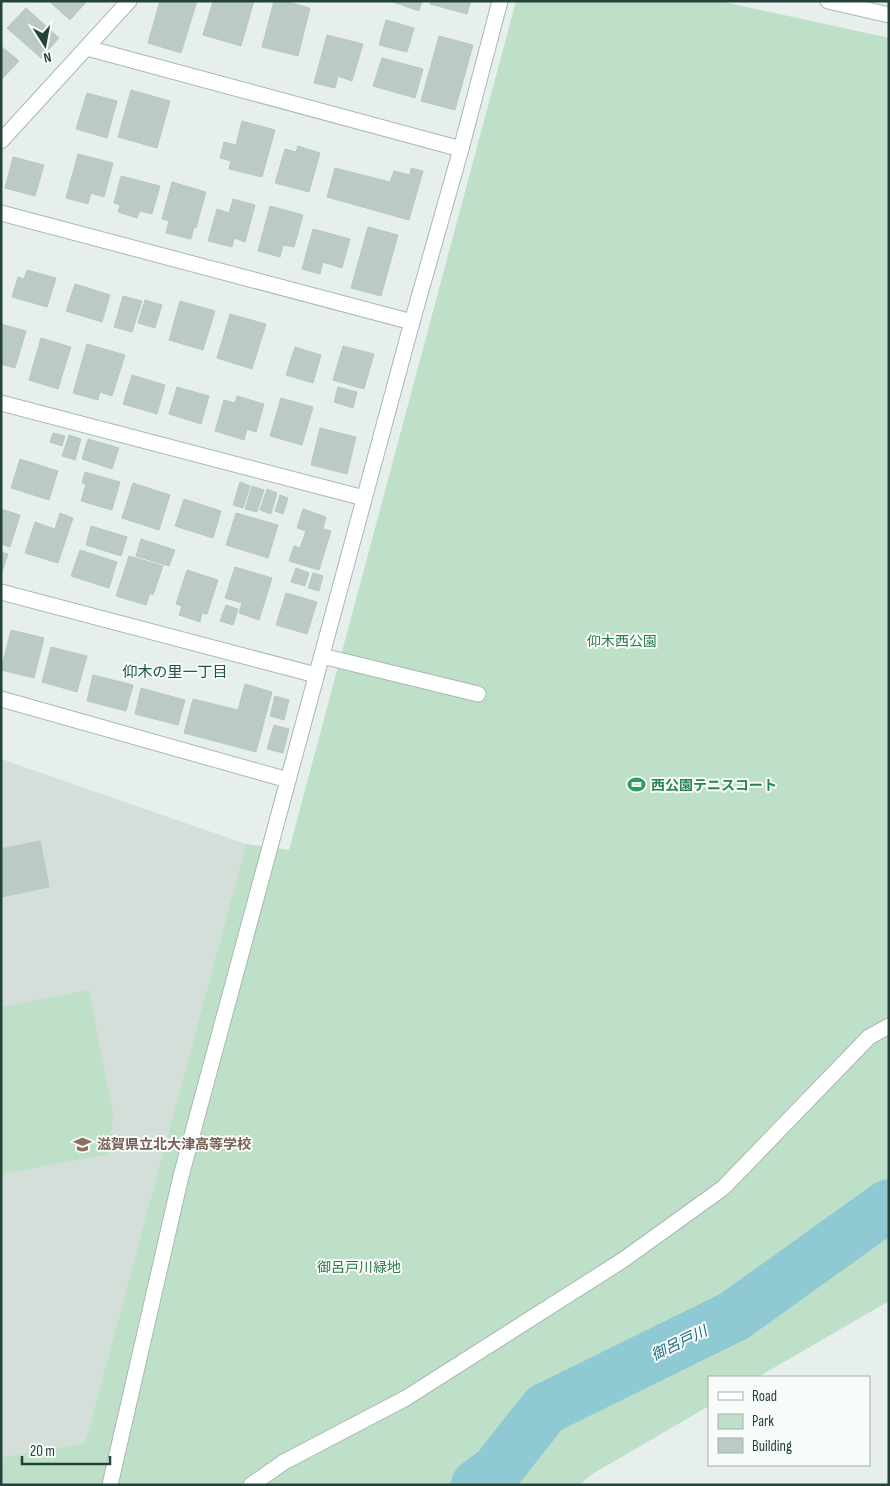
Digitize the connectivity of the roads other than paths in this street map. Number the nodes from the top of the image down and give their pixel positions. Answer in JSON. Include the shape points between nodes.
{"nodes":[{"id":1,"x":129,"y":1,"type":"edge"},
{"id":2,"x":500,"y":1,"type":"edge"},
{"id":3,"x":828,"y":1,"type":"edge"},
{"id":4,"x":889,"y":15,"type":"edge"},
{"id":5,"x":87,"y":48,"type":"junction"},
{"id":6,"x":1,"y":141,"type":"edge"},
{"id":7,"x":461,"y":149,"type":"junction"},
{"id":8,"x":1,"y":213,"type":"edge"},
{"id":9,"x":412,"y":322,"type":"junction"},
{"id":10,"x":1,"y":403,"type":"edge"},
{"id":11,"x":364,"y":498,"type":"junction"},
{"id":12,"x":1,"y":592,"type":"edge"},
{"id":13,"x":322,"y":656,"type":"junction"},
{"id":14,"x":316,"y":675,"type":"junction"},
{"id":15,"x":478,"y":694,"type":"dead end"},
{"id":16,"x":1,"y":699,"type":"edge"},
{"id":17,"x":288,"y":780,"type":"junction"},
{"id":18,"x":889,"y":1026,"type":"edge"},
{"id":19,"x":110,"y":1485,"type":"edge"},
{"id":20,"x":251,"y":1485,"type":"edge"}],
"edges":[{"from":1,"to":5,"type":"street"},
{"from":2,"to":7,"type":"street"},
{"from":3,"to":4,"type":"street"},
{"from":5,"to":6,"type":"street"},
{"from":5,"to":7,"type":"street"},
{"from":7,"to":9,"type":"street"},
{"from":8,"to":9,"type":"street"},
{"from":9,"to":11,"type":"street"},
{"from":10,"to":11,"type":"street"},
{"from":11,"to":13,"type":"street"},
{"from":12,"to":14,"type":"street"},
{"from":13,"to":14,"type":"street"},
{"from":13,"to":15,"type":"street"},
{"from":14,"to":17,"type":"street"},
{"from":16,"to":17,"type":"street"},
{"from":17,"to":19,"type":"street","via":[[181,1176]]},
{"from":18,"to":20,"type":"street","via":[[869,1037],[722,1188],[623,1260],[406,1398],[284,1462]]}]}
